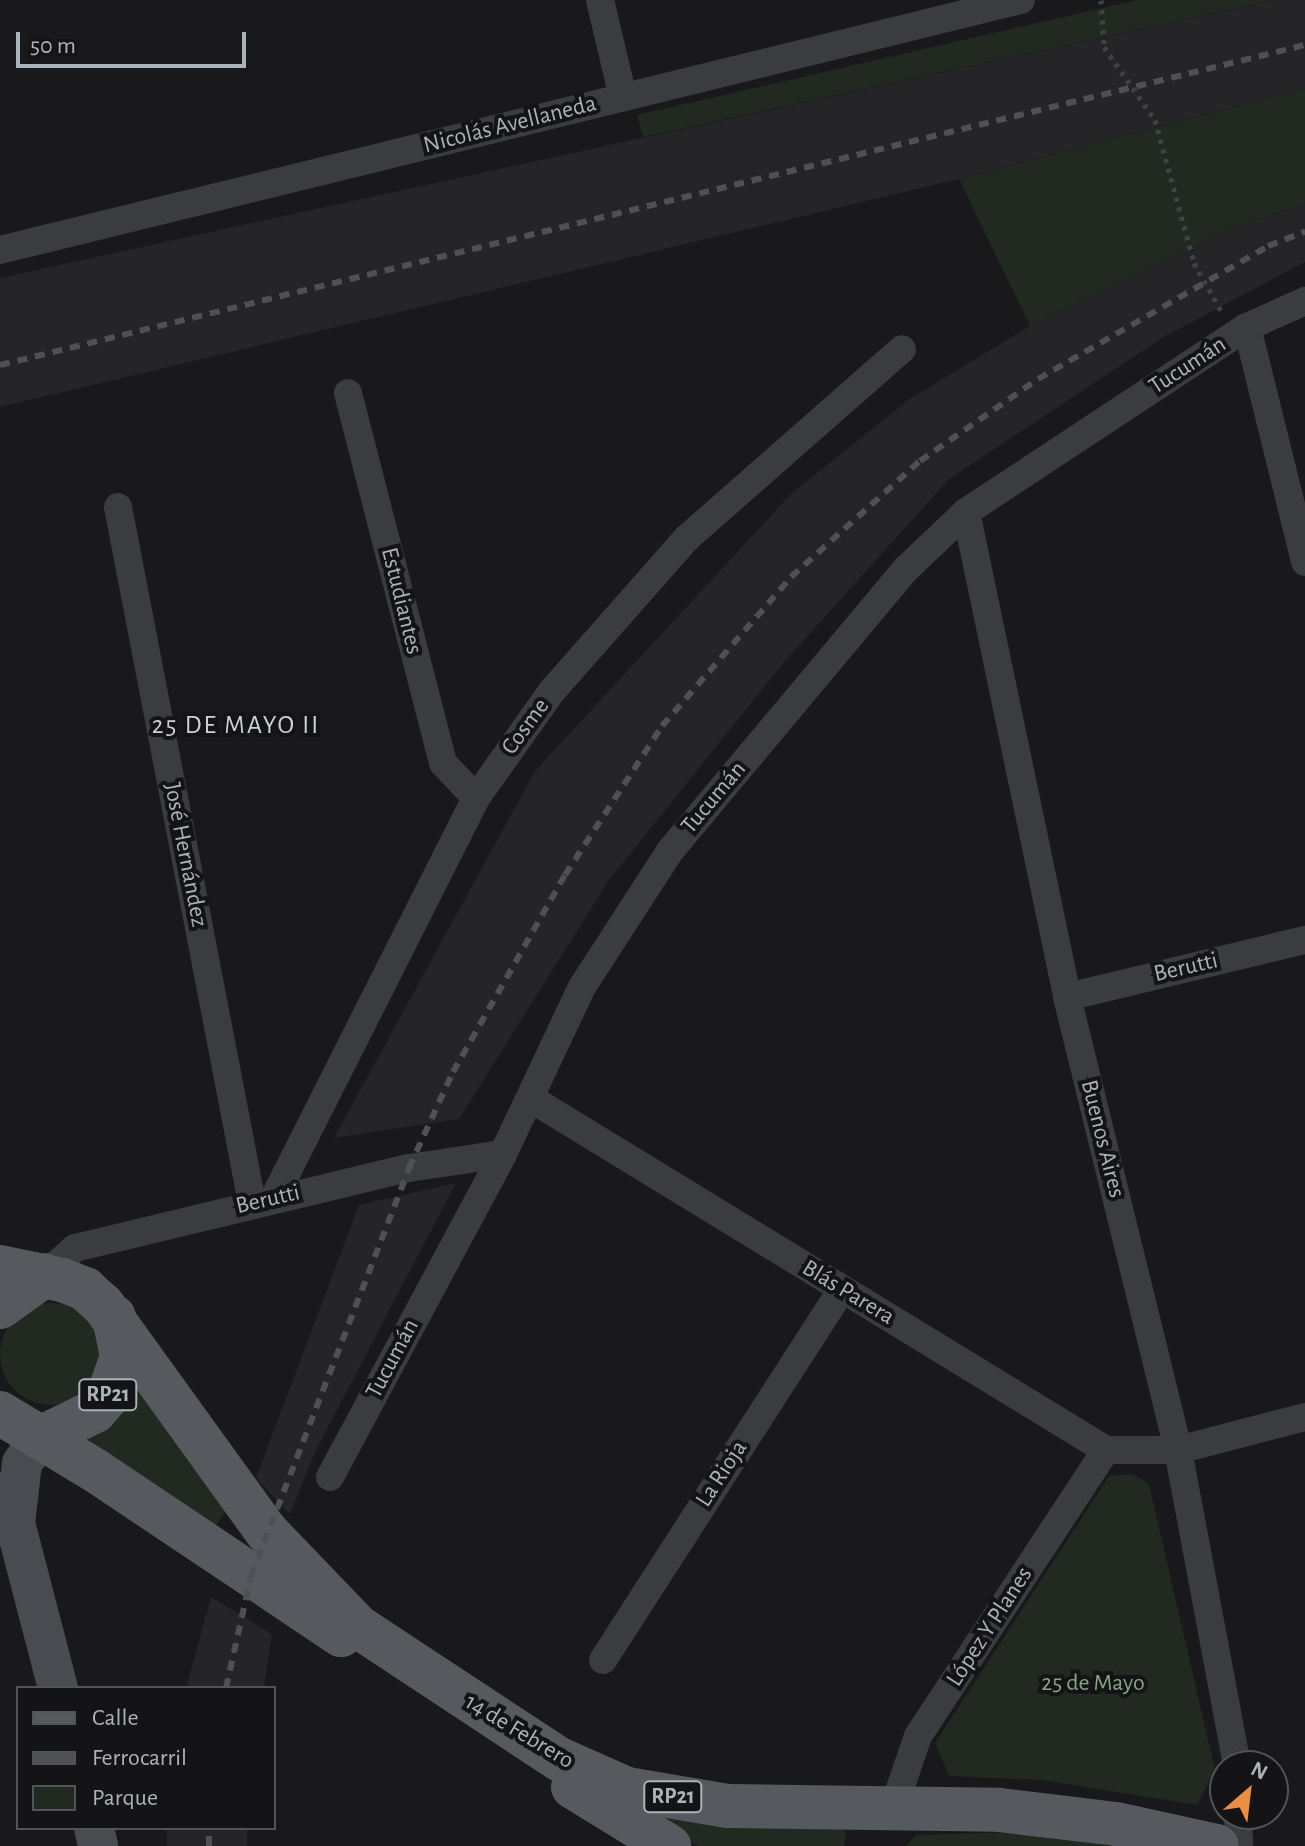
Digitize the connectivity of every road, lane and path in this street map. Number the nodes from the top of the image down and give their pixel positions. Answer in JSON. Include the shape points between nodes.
{"nodes":[{"id":1,"x":600,"y":0,"type":"edge"},
{"id":2,"x":1021,"y":0,"type":"edge"},
{"id":3,"x":1101,"y":0,"type":"edge"},
{"id":4,"x":623,"y":97,"type":"junction"},
{"id":5,"x":0,"y":250,"type":"edge"},
{"id":6,"x":1305,"y":301,"type":"edge"},
{"id":7,"x":1247,"y":327,"type":"junction"},
{"id":8,"x":902,"y":349,"type":"dead end"},
{"id":9,"x":348,"y":393,"type":"dead end"},
{"id":10,"x":118,"y":507,"type":"dead end"},
{"id":11,"x":966,"y":512,"type":"junction"},
{"id":12,"x":1305,"y":562,"type":"edge"},
{"id":13,"x":476,"y":798,"type":"junction"},
{"id":14,"x":1305,"y":940,"type":"edge"},
{"id":15,"x":1067,"y":997,"type":"junction"},
{"id":16,"x":530,"y":1098,"type":"junction"},
{"id":17,"x":503,"y":1154,"type":"junction"},
{"id":18,"x":263,"y":1201,"type":"junction"},
{"id":19,"x":0,"y":1267,"type":"edge"},
{"id":20,"x":45,"y":1275,"type":"junction"},
{"id":21,"x":842,"y":1289,"type":"junction"},
{"id":22,"x":0,"y":1307,"type":"edge"},
{"id":23,"x":114,"y":1317,"type":"junction"},
{"id":24,"x":0,"y":1413,"type":"edge"},
{"id":25,"x":1305,"y":1417,"type":"edge"},
{"id":26,"x":40,"y":1438,"type":"junction"},
{"id":27,"x":1106,"y":1450,"type":"junction"},
{"id":28,"x":1178,"y":1450,"type":"junction"},
{"id":29,"x":330,"y":1477,"type":"dead end"},
{"id":30,"x":8,"y":1507,"type":"edge"},
{"id":31,"x":603,"y":1660,"type":"dead end"},
{"id":32,"x":57,"y":1686,"type":"edge"},
{"id":33,"x":1234,"y":1750,"type":"edge"},
{"id":34,"x":884,"y":1829,"type":"edge"},
{"id":35,"x":669,"y":1846,"type":"edge"},
{"id":36,"x":1217,"y":1846,"type":"edge"}],
"edges":[{"from":1,"to":4,"type":"street"},
{"from":2,"to":4,"type":"street","name":"Nicolás Avellaneda"},
{"from":3,"to":7,"type":"path","via":[[1104,47],[1155,120],[1194,263],[1223,312]]},
{"from":4,"to":5,"type":"street","name":"Nicolás Avellaneda"},
{"from":6,"to":7,"type":"street","name":"Tucumán"},
{"from":7,"to":11,"type":"street","name":"Tucumán"},
{"from":7,"to":12,"type":"street"},
{"from":8,"to":13,"type":"street","name":"Cosme","via":[[687,538],[552,691]]},
{"from":9,"to":13,"type":"street","name":"Estudiantes","via":[[443,763]]},
{"from":10,"to":18,"type":"street","name":"José Hernández"},
{"from":11,"to":15,"type":"street","name":"Buenos Aires"},
{"from":11,"to":16,"type":"street","name":"Tucumán","via":[[907,568],[670,851],[582,987]]},
{"from":13,"to":18,"type":"street","name":"Cosme"},
{"from":14,"to":15,"type":"street","name":"Berutti"},
{"from":15,"to":28,"type":"street","name":"Buenos Aires"},
{"from":16,"to":17,"type":"street","name":"Tucumán"},
{"from":16,"to":21,"type":"street","name":"Blás Parera"},
{"from":17,"to":18,"type":"street","name":"Berutti","via":[[409,1168]]},
{"from":17,"to":29,"type":"street","name":"Tucumán"},
{"from":18,"to":20,"type":"street","name":"Berutti","via":[[75,1248]]},
{"from":19,"to":20,"type":"main road","name":"14 de Febrero","number":"RP21"},
{"from":20,"to":22,"type":"main road"},
{"from":20,"to":23,"type":"main road","name":"14 de Febrero","number":"RP21","via":[[85,1289]]},
{"from":21,"to":27,"type":"street","name":"Blás Parera"},
{"from":21,"to":31,"type":"street","name":"La Rioja"},
{"from":23,"to":26,"type":"main road","number":"RP21","via":[[122,1357],[108,1396],[95,1411]]},
{"from":23,"to":34,"type":"main road","name":"14 de Febrero","number":"RP21","via":[[267,1532],[357,1626],[475,1708],[559,1759],[627,1789]]},
{"from":24,"to":26,"type":"main road","name":"14 de Febrero","number":"RP21"},
{"from":25,"to":28,"type":"street"},
{"from":26,"to":30,"type":"street","via":[[22,1463]]},
{"from":26,"to":35,"type":"main road","name":"14 de Febrero","number":"RP21"},
{"from":27,"to":28,"type":"street"},
{"from":27,"to":34,"type":"street","name":"López Y Planes","via":[[918,1736]]},
{"from":28,"to":33,"type":"street","name":"Buenos Aires"},
{"from":30,"to":32,"type":"street"},
{"from":34,"to":36,"type":"main road","name":"14 de Febrero","number":"RP21","via":[[999,1810],[1116,1824]]}]}
